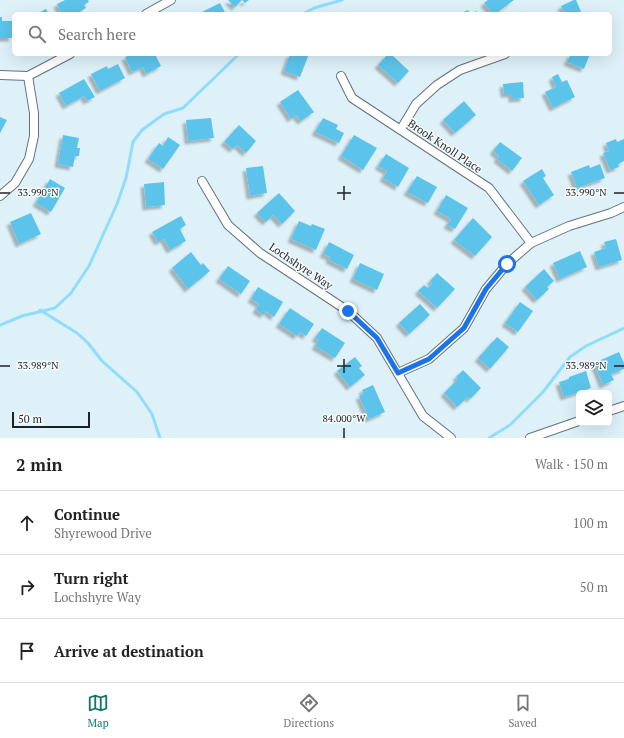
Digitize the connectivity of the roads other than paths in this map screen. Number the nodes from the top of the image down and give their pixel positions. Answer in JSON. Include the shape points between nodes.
{"nodes":[{"id":1,"x":171,"y":0,"type":"edge"},
{"id":2,"x":150,"y":12,"type":"edge"},
{"id":3,"x":66,"y":56,"type":"edge"},
{"id":4,"x":499,"y":56,"type":"edge"},
{"id":5,"x":0,"y":75,"type":"edge"},
{"id":6,"x":28,"y":76,"type":"junction"},
{"id":7,"x":341,"y":76,"type":"dead end"},
{"id":8,"x":401,"y":129,"type":"junction"},
{"id":9,"x":202,"y":181,"type":"dead end"},
{"id":10,"x":0,"y":196,"type":"edge"},
{"id":11,"x":624,"y":207,"type":"edge"},
{"id":12,"x":531,"y":243,"type":"junction"},
{"id":13,"x":398,"y":373,"type":"junction"},
{"id":14,"x":624,"y":406,"type":"edge"},
{"id":15,"x":612,"y":410,"type":"edge"},
{"id":16,"x":576,"y":422,"type":"edge"},
{"id":17,"x":451,"y":438,"type":"edge"},
{"id":18,"x":530,"y":438,"type":"edge"}],
"edges":[{"from":1,"to":2,"type":"street"},
{"from":3,"to":6,"type":"street"},
{"from":4,"to":8,"type":"street","via":[[460,70],[436,85],[416,104]]},
{"from":5,"to":6,"type":"street"},
{"from":6,"to":10,"type":"street","via":[[34,113],[34,136],[29,159],[15,184]]},
{"from":7,"to":8,"type":"street","name":"Brook Knoll Place","via":[[352,98]]},
{"from":8,"to":12,"type":"street","name":"Brook Knoll Place","via":[[489,188]]},
{"from":9,"to":13,"type":"street","name":"Lochshyre Way","via":[[228,224],[260,253],[348,311],[377,338]]},
{"from":11,"to":12,"type":"street","via":[[569,226]]},
{"from":12,"to":13,"type":"street","via":[[507,264],[486,289],[464,328],[429,359]]},
{"from":13,"to":17,"type":"street","name":"Lochshyre Way","via":[[423,416]]},
{"from":14,"to":15,"type":"street"},
{"from":16,"to":18,"type":"street"}]}
